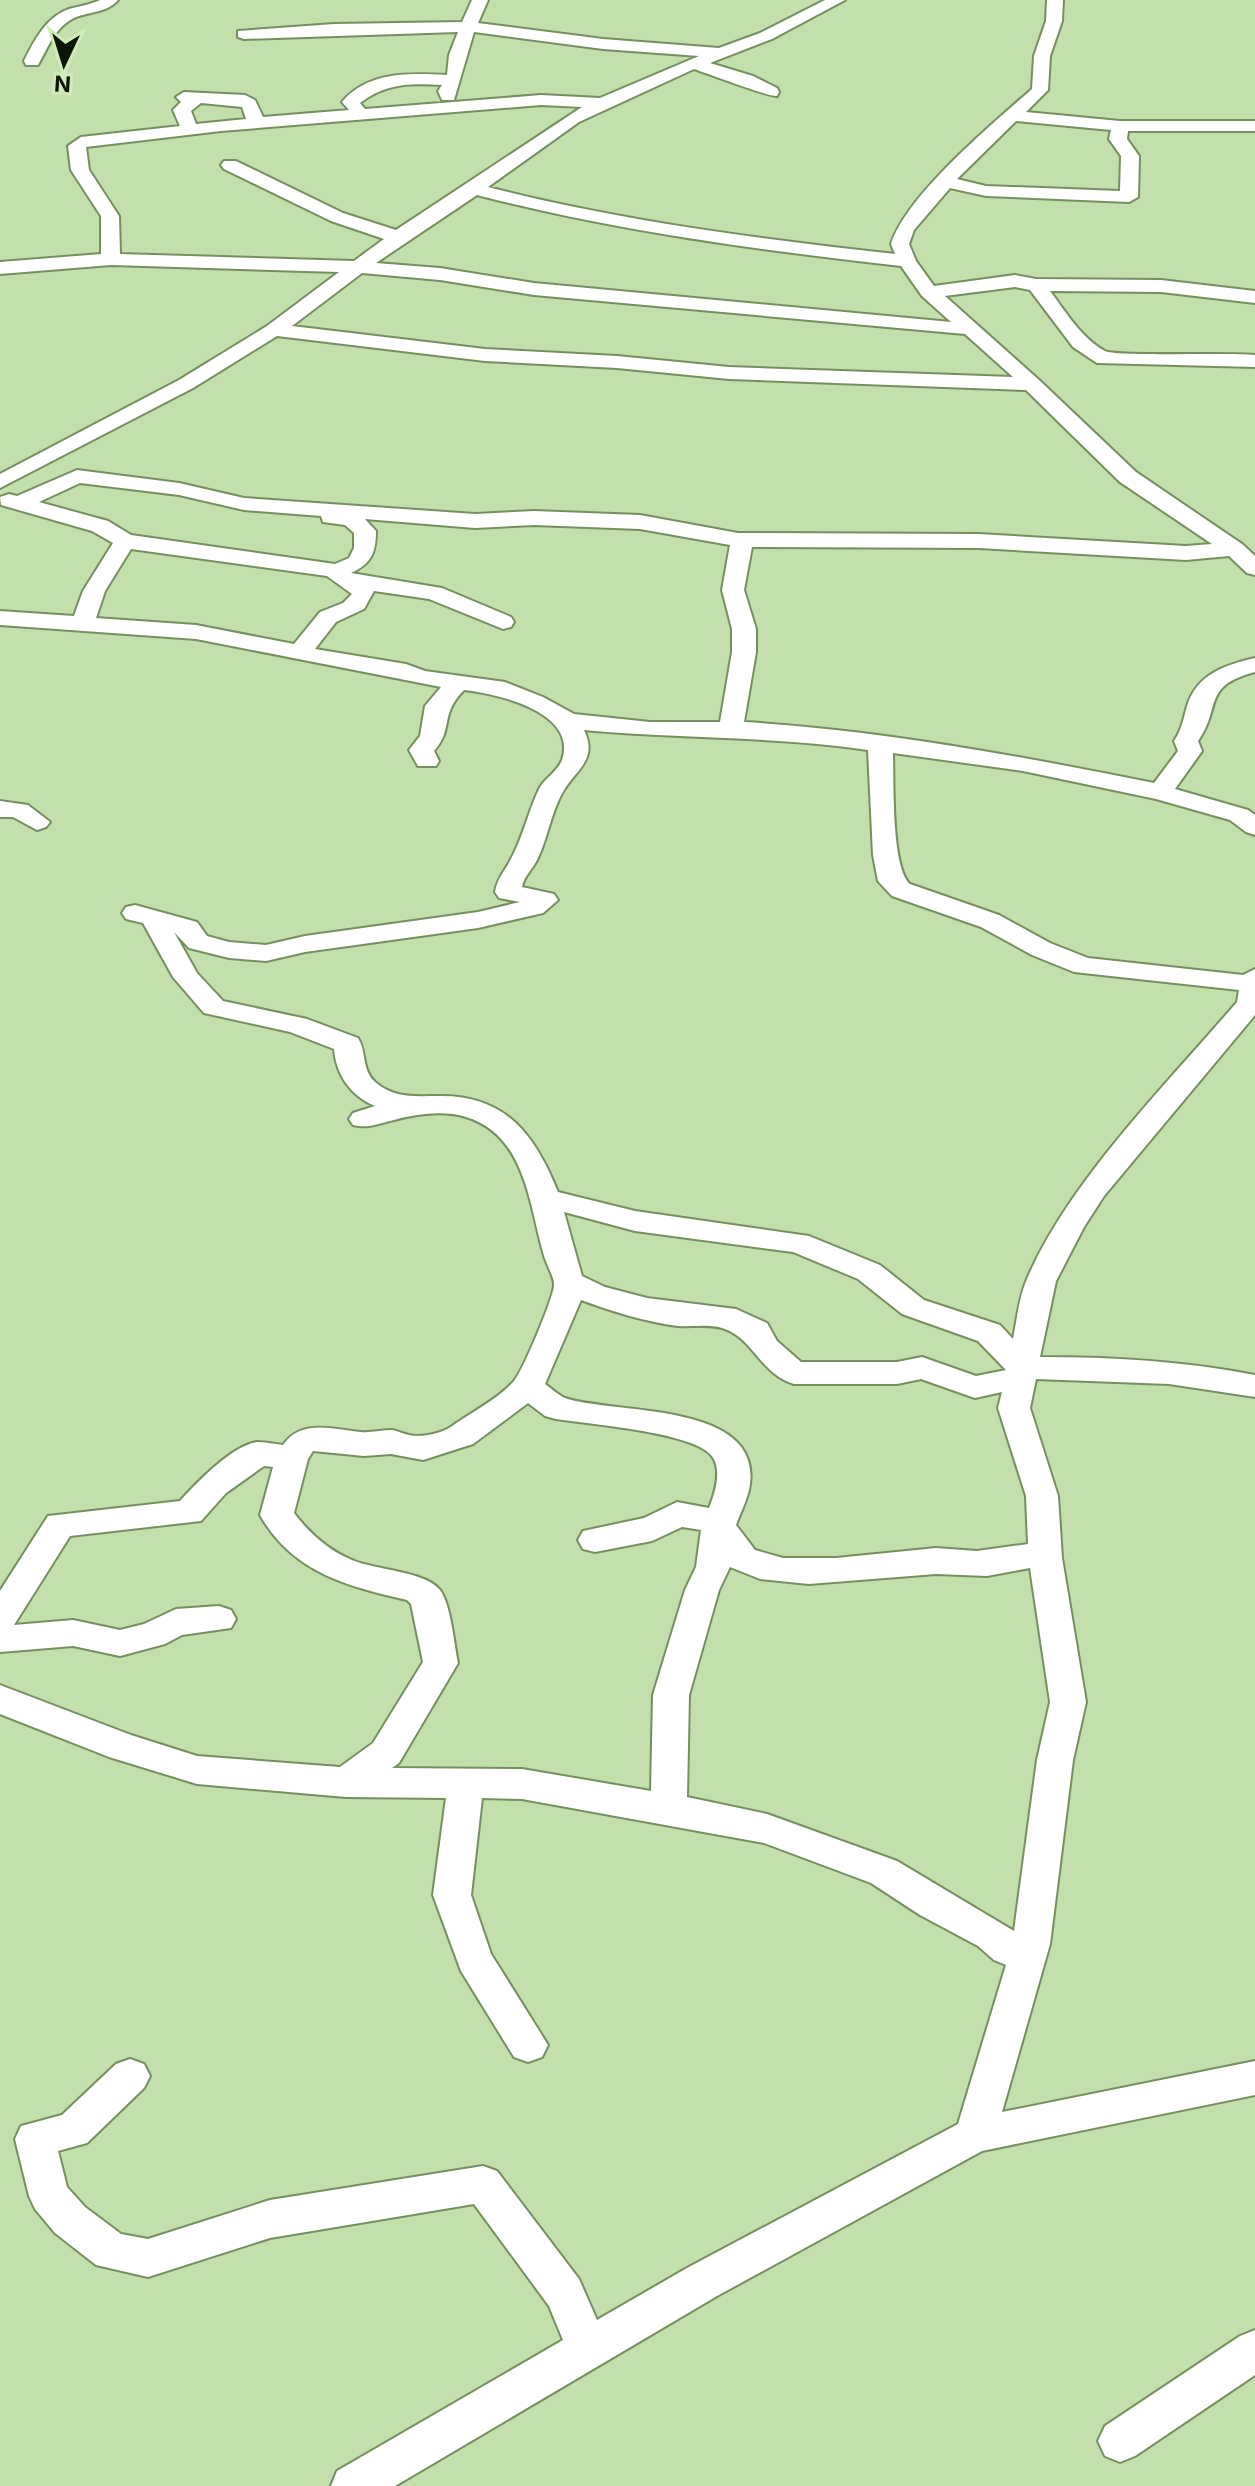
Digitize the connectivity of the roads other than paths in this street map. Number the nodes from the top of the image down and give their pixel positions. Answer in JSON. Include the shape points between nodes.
{"nodes":[{"id":1,"x":110,"y":0,"type":"edge"},
{"id":2,"x":480,"y":0,"type":"edge"},
{"id":3,"x":837,"y":0,"type":"edge"},
{"id":4,"x":1055,"y":0,"type":"edge"},
{"id":5,"x":470,"y":27,"type":"junction"},
{"id":6,"x":244,"y":34,"type":"dead end"},
{"id":7,"x":725,"y":53,"type":"junction"},
{"id":8,"x":32,"y":61,"type":"dead end"},
{"id":9,"x":695,"y":64,"type":"junction"},
{"id":10,"x":453,"y":80,"type":"junction"},
{"id":11,"x":771,"y":92,"type":"dead end"},
{"id":12,"x":599,"y":103,"type":"junction"},
{"id":13,"x":456,"y":107,"type":"junction"},
{"id":14,"x":361,"y":115,"type":"junction"},
{"id":15,"x":1014,"y":116,"type":"junction"},
{"id":16,"x":256,"y":123,"type":"junction"},
{"id":17,"x":1120,"y":126,"type":"junction"},
{"id":18,"x":1255,"y":126,"type":"edge"},
{"id":19,"x":190,"y":130,"type":"junction"},
{"id":20,"x":230,"y":165,"type":"dead end"},
{"id":21,"x":944,"y":181,"type":"junction"},
{"id":22,"x":474,"y":189,"type":"junction"},
{"id":23,"x":398,"y":237,"type":"junction"},
{"id":24,"x":111,"y":259,"type":"junction"},
{"id":25,"x":907,"y":261,"type":"junction"},
{"id":26,"x":360,"y":267,"type":"junction"},
{"id":27,"x":0,"y":268,"type":"edge"},
{"id":28,"x":1036,"y":285,"type":"junction"},
{"id":29,"x":929,"y":292,"type":"junction"},
{"id":30,"x":1255,"y":297,"type":"edge"},
{"id":31,"x":971,"y":329,"type":"junction"},
{"id":32,"x":274,"y":330,"type":"junction"},
{"id":33,"x":1255,"y":361,"type":"edge"},
{"id":34,"x":1032,"y":384,"type":"junction"},
{"id":35,"x":0,"y":482,"type":"edge"},
{"id":36,"x":9,"y":500,"type":"edge"},
{"id":37,"x":244,"y":504,"type":"junction"},
{"id":38,"x":742,"y":540,"type":"junction"},
{"id":39,"x":125,"y":541,"type":"junction"},
{"id":40,"x":1234,"y":549,"type":"junction"},
{"id":41,"x":1255,"y":568,"type":"edge"},
{"id":42,"x":345,"y":576,"type":"junction"},
{"id":43,"x":0,"y":618,"type":"edge"},
{"id":44,"x":503,"y":622,"type":"dead end"},
{"id":45,"x":84,"y":624,"type":"junction"},
{"id":46,"x":299,"y":652,"type":"junction"},
{"id":47,"x":1255,"y":665,"type":"edge"},
{"id":48,"x":460,"y":681,"type":"junction"},
{"id":49,"x":568,"y":721,"type":"junction"},
{"id":50,"x":731,"y":729,"type":"junction"},
{"id":51,"x":880,"y":743,"type":"junction"},
{"id":52,"x":427,"y":761,"type":"dead end"},
{"id":53,"x":1160,"y":792,"type":"junction"},
{"id":54,"x":0,"y":809,"type":"edge"},
{"id":55,"x":37,"y":822,"type":"dead end"},
{"id":56,"x":1255,"y":827,"type":"edge"},
{"id":57,"x":1254,"y":983,"type":"edge"},
{"id":58,"x":403,"y":1105,"type":"junction"},
{"id":59,"x":363,"y":1119,"type":"dead end"},
{"id":60,"x":545,"y":1198,"type":"junction"},
{"id":61,"x":570,"y":1283,"type":"junction"},
{"id":62,"x":1022,"y":1375,"type":"junction"},
{"id":63,"x":1255,"y":1386,"type":"edge"},
{"id":64,"x":528,"y":1387,"type":"junction"},
{"id":65,"x":292,"y":1457,"type":"junction"},
{"id":66,"x":719,"y":1524,"type":"junction"},
{"id":67,"x":595,"y":1540,"type":"dead end"},
{"id":68,"x":1045,"y":1552,"type":"junction"},
{"id":69,"x":0,"y":1619,"type":"edge"},
{"id":70,"x":219,"y":1619,"type":"dead end"},
{"id":71,"x":0,"y":1639,"type":"edge"},
{"id":72,"x":0,"y":1699,"type":"edge"},
{"id":73,"x":346,"y":1782,"type":"junction"},
{"id":74,"x":466,"y":1782,"type":"junction"},
{"id":75,"x":669,"y":1809,"type":"junction"},
{"id":76,"x":1031,"y":1944,"type":"junction"},
{"id":77,"x":528,"y":2045,"type":"dead end"},
{"id":78,"x":130,"y":2076,"type":"dead end"},
{"id":79,"x":1255,"y":2078,"type":"edge"},
{"id":80,"x":975,"y":2135,"type":"junction"},
{"id":81,"x":588,"y":2349,"type":"junction"},
{"id":82,"x":1255,"y":2350,"type":"edge"},
{"id":83,"x":1120,"y":2441,"type":"dead end"},
{"id":84,"x":353,"y":2486,"type":"edge"}],
"edges":[{"from":1,"to":8,"type":"street","via":[[101,8],[67,15],[44,37]]},
{"from":2,"to":5,"type":"street"},
{"from":3,"to":7,"type":"street"},
{"from":4,"to":15,"type":"street","via":[[1040,90]]},
{"from":5,"to":6,"type":"street"},
{"from":5,"to":7,"type":"street"},
{"from":5,"to":10,"type":"street"},
{"from":7,"to":9,"type":"street"},
{"from":9,"to":11,"type":"street"},
{"from":9,"to":12,"type":"street"},
{"from":10,"to":13,"type":"street","via":[[447,94]]},
{"from":10,"to":14,"type":"street","via":[[407,78],[366,90],[351,102]]},
{"from":12,"to":13,"type":"street","via":[[541,100]]},
{"from":12,"to":22,"type":"street"},
{"from":13,"to":14,"type":"street"},
{"from":14,"to":16,"type":"street"},
{"from":15,"to":17,"type":"street"},
{"from":15,"to":21,"type":"street"},
{"from":16,"to":19,"type":"street"},
{"from":16,"to":19,"type":"street","via":[[249,104],[239,99],[184,97],[193,102],[182,110]]},
{"from":17,"to":18,"type":"street"},
{"from":17,"to":21,"type":"street","via":[[1118,139],[1130,156],[1129,197],[986,191]]},
{"from":19,"to":24,"type":"street","via":[[93,139],[77,146],[80,170],[110,216]]},
{"from":20,"to":23,"type":"street","via":[[337,217]]},
{"from":21,"to":25,"type":"street","via":[[901,235]]},
{"from":22,"to":23,"type":"street"},
{"from":22,"to":25,"type":"street","via":[[555,210]]},
{"from":23,"to":26,"type":"street"},
{"from":24,"to":26,"type":"street"},
{"from":24,"to":27,"type":"street"},
{"from":25,"to":29,"type":"street"},
{"from":26,"to":31,"type":"street","via":[[534,289]]},
{"from":26,"to":32,"type":"street"},
{"from":28,"to":29,"type":"street","via":[[1003,282]]},
{"from":28,"to":30,"type":"street","via":[[1161,286]]},
{"from":28,"to":33,"type":"street","via":[[1080,343],[1104,359]]},
{"from":29,"to":31,"type":"street"},
{"from":31,"to":34,"type":"street"},
{"from":32,"to":34,"type":"street","via":[[485,355],[729,373]]},
{"from":32,"to":35,"type":"street","via":[[186,384]]},
{"from":34,"to":40,"type":"street","via":[[1128,477]]},
{"from":36,"to":37,"type":"street","via":[[77,476],[179,489]]},
{"from":36,"to":39,"type":"street","via":[[100,526]]},
{"from":37,"to":38,"type":"street","via":[[475,521],[640,522]]},
{"from":37,"to":42,"type":"street","via":[[351,519],[365,531],[365,548]]},
{"from":38,"to":40,"type":"street","via":[[979,541],[1186,553]]},
{"from":38,"to":50,"type":"street","via":[[733,590],[744,629],[744,652]]},
{"from":39,"to":42,"type":"street"},
{"from":39,"to":45,"type":"street","via":[[95,587]]},
{"from":40,"to":41,"type":"street"},
{"from":42,"to":44,"type":"street","via":[[434,593]]},
{"from":42,"to":46,"type":"street","via":[[364,593],[360,601],[330,614]]},
{"from":43,"to":45,"type":"street"},
{"from":45,"to":46,"type":"street","via":[[196,632]]},
{"from":46,"to":48,"type":"street"},
{"from":47,"to":53,"type":"street","via":[[1221,674],[1201,699],[1197,729],[1186,741],[1190,751]]},
{"from":48,"to":49,"type":"street","via":[[497,687]]},
{"from":48,"to":52,"type":"street","via":[[437,705],[432,738],[421,750]]},
{"from":49,"to":50,"type":"street"},
{"from":49,"to":58,"type":"street","via":[[576,738],[574,763],[552,788],[524,860],[510,880],[508,892],[545,900],[534,907],[266,953],[198,942],[188,928],[144,916],[214,1007],[297,1025],[348,1044],[347,1061],[359,1085],[382,1101]]},
{"from":50,"to":51,"type":"street"},
{"from":51,"to":53,"type":"street"},
{"from":51,"to":57,"type":"street","via":[[886,855],[891,881],[901,890],[990,921],[1083,966]]},
{"from":53,"to":56,"type":"street","via":[[1239,815]]},
{"from":54,"to":55,"type":"street","via":[[19,810]]},
{"from":57,"to":62,"type":"street","via":[[1250,1004],[1094,1189],[1070,1226],[1041,1281]]},
{"from":58,"to":59,"type":"street"},
{"from":58,"to":60,"type":"street","via":[[458,1105],[495,1117],[528,1155]]},
{"from":60,"to":61,"type":"street","via":[[556,1259]]},
{"from":60,"to":62,"type":"street","via":[[635,1221],[798,1243],[869,1272],[913,1307],[989,1333]]},
{"from":61,"to":62,"type":"street","via":[[647,1309],[725,1317],[756,1331],[765,1348],[794,1373],[897,1373],[922,1368],[975,1387]]},
{"from":61,"to":64,"type":"street"},
{"from":62,"to":63,"type":"street","via":[[1131,1368]]},
{"from":62,"to":68,"type":"street","via":[[1014,1408],[1042,1496]]},
{"from":64,"to":65,"type":"street","via":[[445,1443],[407,1447],[322,1438],[303,1441]]},
{"from":64,"to":66,"type":"street","via":[[556,1408],[655,1422],[722,1445],[732,1464],[733,1488]]},
{"from":65,"to":69,"type":"street","via":[[258,1454],[214,1485],[189,1512],[60,1525]]},
{"from":65,"to":73,"type":"street","via":[[277,1515],[292,1537],[333,1569],[418,1590],[427,1598],[441,1663],[386,1753]]},
{"from":66,"to":67,"type":"street","via":[[677,1514],[652,1529]]},
{"from":66,"to":68,"type":"street","via":[[742,1559],[765,1568],[965,1564]]},
{"from":66,"to":75,"type":"street","via":[[713,1567],[671,1695]]},
{"from":68,"to":76,"type":"street","via":[[1068,1702],[1055,1760]]},
{"from":70,"to":71,"type":"street","via":[[176,1622],[153,1635],[120,1643],[73,1633]]},
{"from":72,"to":73,"type":"street","via":[[197,1770]]},
{"from":73,"to":74,"type":"street"},
{"from":74,"to":75,"type":"street","via":[[522,1784]]},
{"from":74,"to":77,"type":"street","via":[[452,1895],[474,1960]]},
{"from":75,"to":76,"type":"street","via":[[767,1829],[884,1872],[1007,1949]]},
{"from":76,"to":80,"type":"street"},
{"from":78,"to":81,"type":"street","via":[[73,2130],[35,2139],[49,2196],[70,2220],[111,2251],[148,2258],[270,2219],[483,2184],[564,2293]]},
{"from":79,"to":80,"type":"street"},
{"from":80,"to":81,"type":"street","via":[[858,2195]]},
{"from":81,"to":84,"type":"street"},
{"from":82,"to":83,"type":"street"}]}
